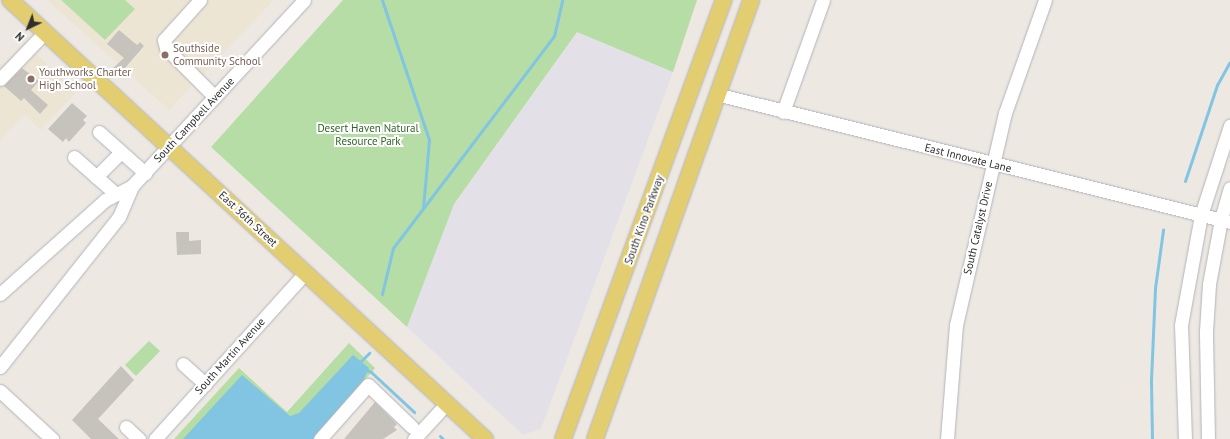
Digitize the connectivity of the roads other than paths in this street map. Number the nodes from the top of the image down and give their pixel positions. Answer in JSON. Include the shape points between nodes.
{"nodes":[{"id":1,"x":10,"y":0,"type":"edge"},
{"id":2,"x":200,"y":0,"type":"edge"},
{"id":3,"x":304,"y":0,"type":"edge"},
{"id":4,"x":724,"y":0,"type":"edge"},
{"id":5,"x":751,"y":0,"type":"edge"},
{"id":6,"x":823,"y":0,"type":"edge"},
{"id":7,"x":1045,"y":0,"type":"edge"},
{"id":8,"x":45,"y":32,"type":"junction"},
{"id":9,"x":0,"y":79,"type":"edge"},
{"id":10,"x":716,"y":94,"type":"junction"},
{"id":11,"x":215,"y":97,"type":"junction"},
{"id":12,"x":783,"y":112,"type":"junction"},
{"id":13,"x":1230,"y":126,"type":"edge"},
{"id":14,"x":99,"y":132,"type":"dead end"},
{"id":15,"x":169,"y":146,"type":"junction"},
{"id":16,"x":121,"y":152,"type":"junction"},
{"id":17,"x":74,"y":157,"type":"dead end"},
{"id":18,"x":993,"y":164,"type":"junction"},
{"id":19,"x":145,"y":173,"type":"junction"},
{"id":20,"x":96,"y":177,"type":"junction"},
{"id":21,"x":132,"y":186,"type":"junction"},
{"id":22,"x":1230,"y":188,"type":"edge"},
{"id":23,"x":116,"y":194,"type":"junction"},
{"id":24,"x":1201,"y":215,"type":"junction"},
{"id":25,"x":1225,"y":220,"type":"edge"},
{"id":26,"x":305,"y":273,"type":"junction"},
{"id":27,"x":0,"y":294,"type":"edge"},
{"id":28,"x":183,"y":364,"type":"dead end"},
{"id":29,"x":0,"y":367,"type":"edge"},
{"id":30,"x":205,"y":384,"type":"junction"},
{"id":31,"x":0,"y":391,"type":"edge"},
{"id":32,"x":447,"y":403,"type":"junction"},
{"id":33,"x":126,"y":427,"type":"dead end"},
{"id":34,"x":413,"y":433,"type":"edge"},
{"id":35,"x":562,"y":437,"type":"edge"},
{"id":36,"x":52,"y":439,"type":"edge"},
{"id":37,"x":139,"y":439,"type":"edge"},
{"id":38,"x":155,"y":439,"type":"edge"},
{"id":39,"x":320,"y":439,"type":"edge"},
{"id":40,"x":485,"y":439,"type":"edge"},
{"id":41,"x":595,"y":439,"type":"edge"},
{"id":42,"x":947,"y":439,"type":"edge"},
{"id":43,"x":1185,"y":439,"type":"edge"},
{"id":44,"x":1208,"y":439,"type":"edge"}],
"edges":[{"from":1,"to":8,"type":"main road","name":"East 36th Street"},
{"from":2,"to":11,"type":"street","via":[[164,40],[166,48],[175,59]]},
{"from":3,"to":11,"type":"street","name":"South Campbell Avenue"},
{"from":4,"to":35,"type":"main road","name":"South Kino Parkway"},
{"from":5,"to":10,"type":"main road"},
{"from":6,"to":12,"type":"street"},
{"from":7,"to":18,"type":"street","name":"South Catalyst Drive","via":[[1015,82]]},
{"from":8,"to":9,"type":"street"},
{"from":8,"to":15,"type":"main road","name":"East 36th Street"},
{"from":10,"to":12,"type":"street","name":"East Innovate Lane"},
{"from":10,"to":41,"type":"main road"},
{"from":11,"to":15,"type":"street","name":"South Campbell Avenue"},
{"from":12,"to":18,"type":"street","name":"East Innovate Lane"},
{"from":13,"to":24,"type":"street"},
{"from":14,"to":16,"type":"street"},
{"from":15,"to":19,"type":"street","name":"South Campbell Avenue"},
{"from":15,"to":26,"type":"main road","name":"East 36th Street"},
{"from":16,"to":19,"type":"street"},
{"from":16,"to":20,"type":"street"},
{"from":17,"to":20,"type":"street"},
{"from":18,"to":24,"type":"street","name":"East Innovate Lane"},
{"from":18,"to":42,"type":"street","name":"South Catalyst Drive","via":[[956,325]]},
{"from":19,"to":21,"type":"street","name":"South Campbell Avenue"},
{"from":20,"to":23,"type":"street"},
{"from":21,"to":23,"type":"street","name":"South Campbell Avenue"},
{"from":21,"to":29,"type":"street","name":"South Campbell Avenue","via":[[118,217]]},
{"from":22,"to":25,"type":"street"},
{"from":23,"to":27,"type":"street","name":"South Campbell Avenue"},
{"from":24,"to":25,"type":"street","name":"East Innovate Lane"},
{"from":24,"to":43,"type":"street","via":[[1181,324]]},
{"from":25,"to":44,"type":"street","via":[[1209,284],[1206,331]]},
{"from":26,"to":30,"type":"street","name":"South Martin Avenue"},
{"from":26,"to":32,"type":"main road","name":"East 36th Street"},
{"from":28,"to":30,"type":"street"},
{"from":30,"to":38,"type":"street","name":"South Martin Avenue"},
{"from":31,"to":36,"type":"street"},
{"from":32,"to":34,"type":"street"},
{"from":32,"to":40,"type":"main road","name":"East 36th Street"},
{"from":33,"to":37,"type":"street"},
{"from":34,"to":39,"type":"street","via":[[368,385]]}]}
